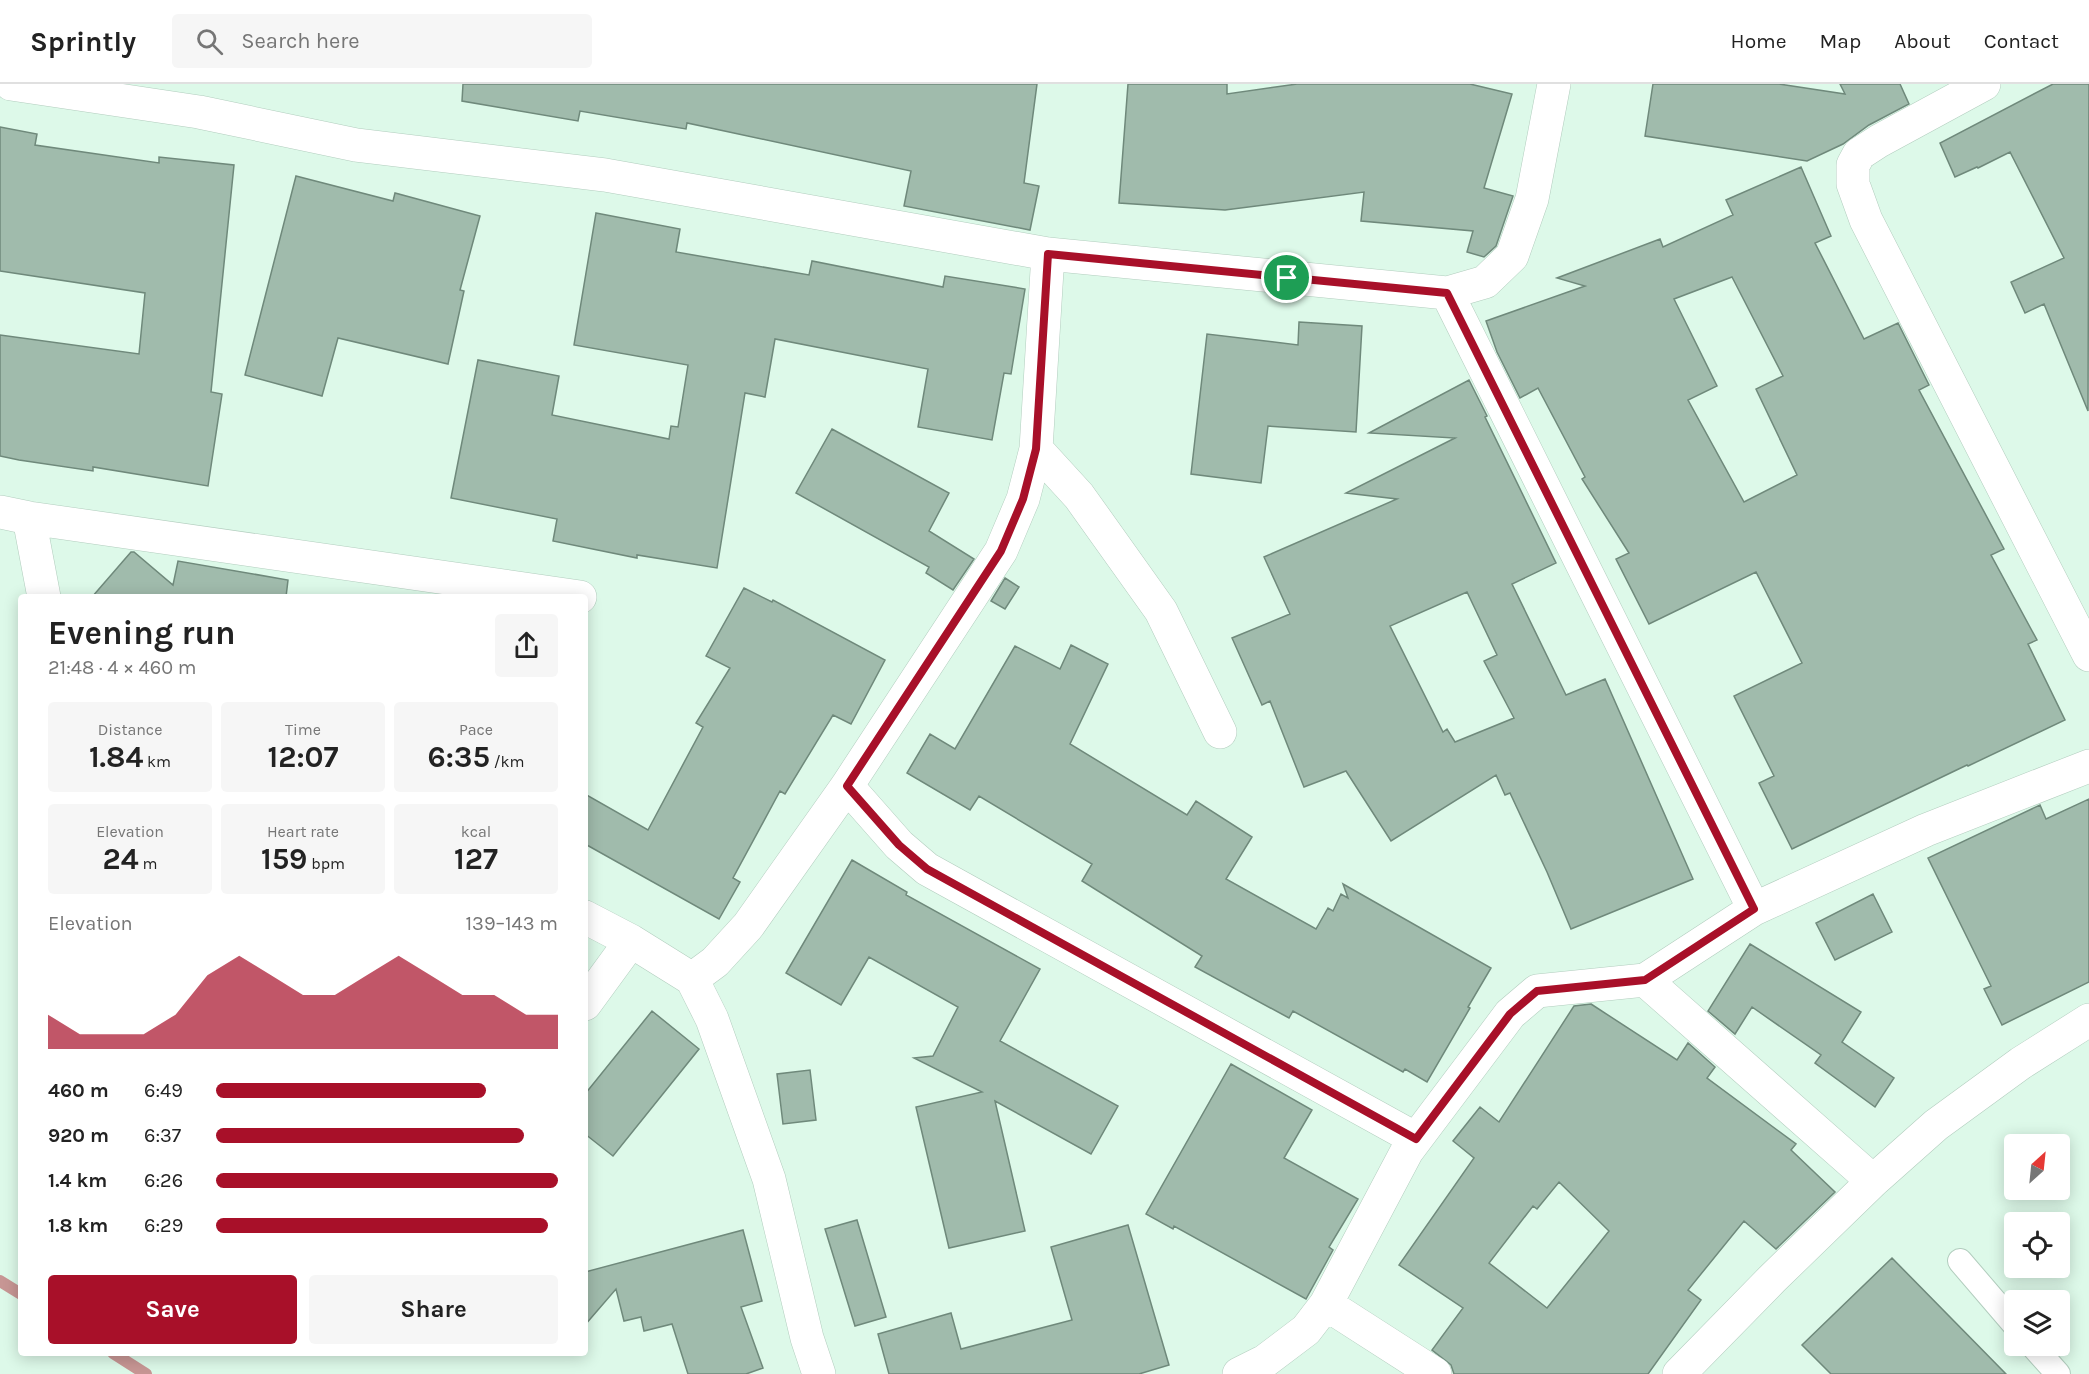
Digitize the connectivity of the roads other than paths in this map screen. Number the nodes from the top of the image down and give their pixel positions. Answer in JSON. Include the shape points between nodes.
{"nodes":[{"id":1,"x":11,"y":84,"type":"edge"},
{"id":2,"x":1554,"y":84,"type":"edge"},
{"id":3,"x":1984,"y":84,"type":"edge"},
{"id":4,"x":1048,"y":254,"type":"junction"},
{"id":5,"x":1447,"y":293,"type":"junction"},
{"id":6,"x":1036,"y":449,"type":"junction"},
{"id":7,"x":14,"y":515,"type":"edge"},
{"id":8,"x":43,"y":594,"type":"edge"},
{"id":9,"x":557,"y":594,"type":"edge"},
{"id":10,"x":2086,"y":642,"type":"edge"},
{"id":11,"x":1220,"y":732,"type":"dead end"},
{"id":12,"x":2089,"y":766,"type":"edge"},
{"id":13,"x":847,"y":786,"type":"junction"},
{"id":14,"x":1754,"y":909,"type":"junction"},
{"id":15,"x":588,"y":919,"type":"edge"},
{"id":16,"x":631,"y":941,"type":"junction"},
{"id":17,"x":692,"y":979,"type":"junction"},
{"id":18,"x":1645,"y":980,"type":"junction"},
{"id":19,"x":588,"y":1000,"type":"edge"},
{"id":20,"x":2089,"y":1020,"type":"edge"},
{"id":21,"x":1416,"y":1139,"type":"junction"},
{"id":22,"x":1873,"y":1181,"type":"junction"},
{"id":23,"x":1960,"y":1261,"type":"dead end"},
{"id":24,"x":1326,"y":1304,"type":"junction"},
{"id":25,"x":2004,"y":1312,"type":"edge"},
{"id":26,"x":2042,"y":1356,"type":"edge"},
{"id":27,"x":819,"y":1374,"type":"edge"},
{"id":28,"x":1239,"y":1374,"type":"edge"},
{"id":29,"x":1435,"y":1374,"type":"edge"},
{"id":30,"x":1679,"y":1374,"type":"edge"},
{"id":31,"x":2058,"y":1374,"type":"edge"}],
"edges":[{"from":1,"to":4,"type":"street","via":[[199,112],[356,145],[605,175]]},
{"from":2,"to":5,"type":"street","via":[[1532,200],[1512,256],[1485,282]]},
{"from":3,"to":10,"type":"street","via":[[1859,154],[1853,165],[1853,184],[1866,220]]},
{"from":4,"to":5,"type":"street"},
{"from":4,"to":6,"type":"street"},
{"from":5,"to":14,"type":"street"},
{"from":6,"to":11,"type":"street","via":[[1079,496],[1161,611]]},
{"from":6,"to":13,"type":"street","via":[[1023,499],[1001,551]]},
{"from":7,"to":8,"type":"street"},
{"from":7,"to":9,"type":"street"},
{"from":12,"to":14,"type":"street","via":[[1926,830]]},
{"from":13,"to":17,"type":"street","via":[[748,927],[716,962]]},
{"from":13,"to":21,"type":"street","via":[[899,845],[927,869]]},
{"from":14,"to":18,"type":"street"},
{"from":15,"to":16,"type":"street"},
{"from":16,"to":17,"type":"street"},
{"from":16,"to":19,"type":"street"},
{"from":17,"to":27,"type":"street","via":[[712,1019],[770,1179]]},
{"from":18,"to":21,"type":"street","via":[[1537,991],[1510,1014]]},
{"from":18,"to":22,"type":"street"},
{"from":20,"to":22,"type":"street","via":[[2021,1063],[1936,1125]]},
{"from":21,"to":24,"type":"street"},
{"from":22,"to":30,"type":"street"},
{"from":23,"to":25,"type":"lane"},
{"from":24,"to":28,"type":"street","via":[[1306,1330],[1265,1361]]},
{"from":24,"to":29,"type":"street"},
{"from":26,"to":31,"type":"lane"}]}
